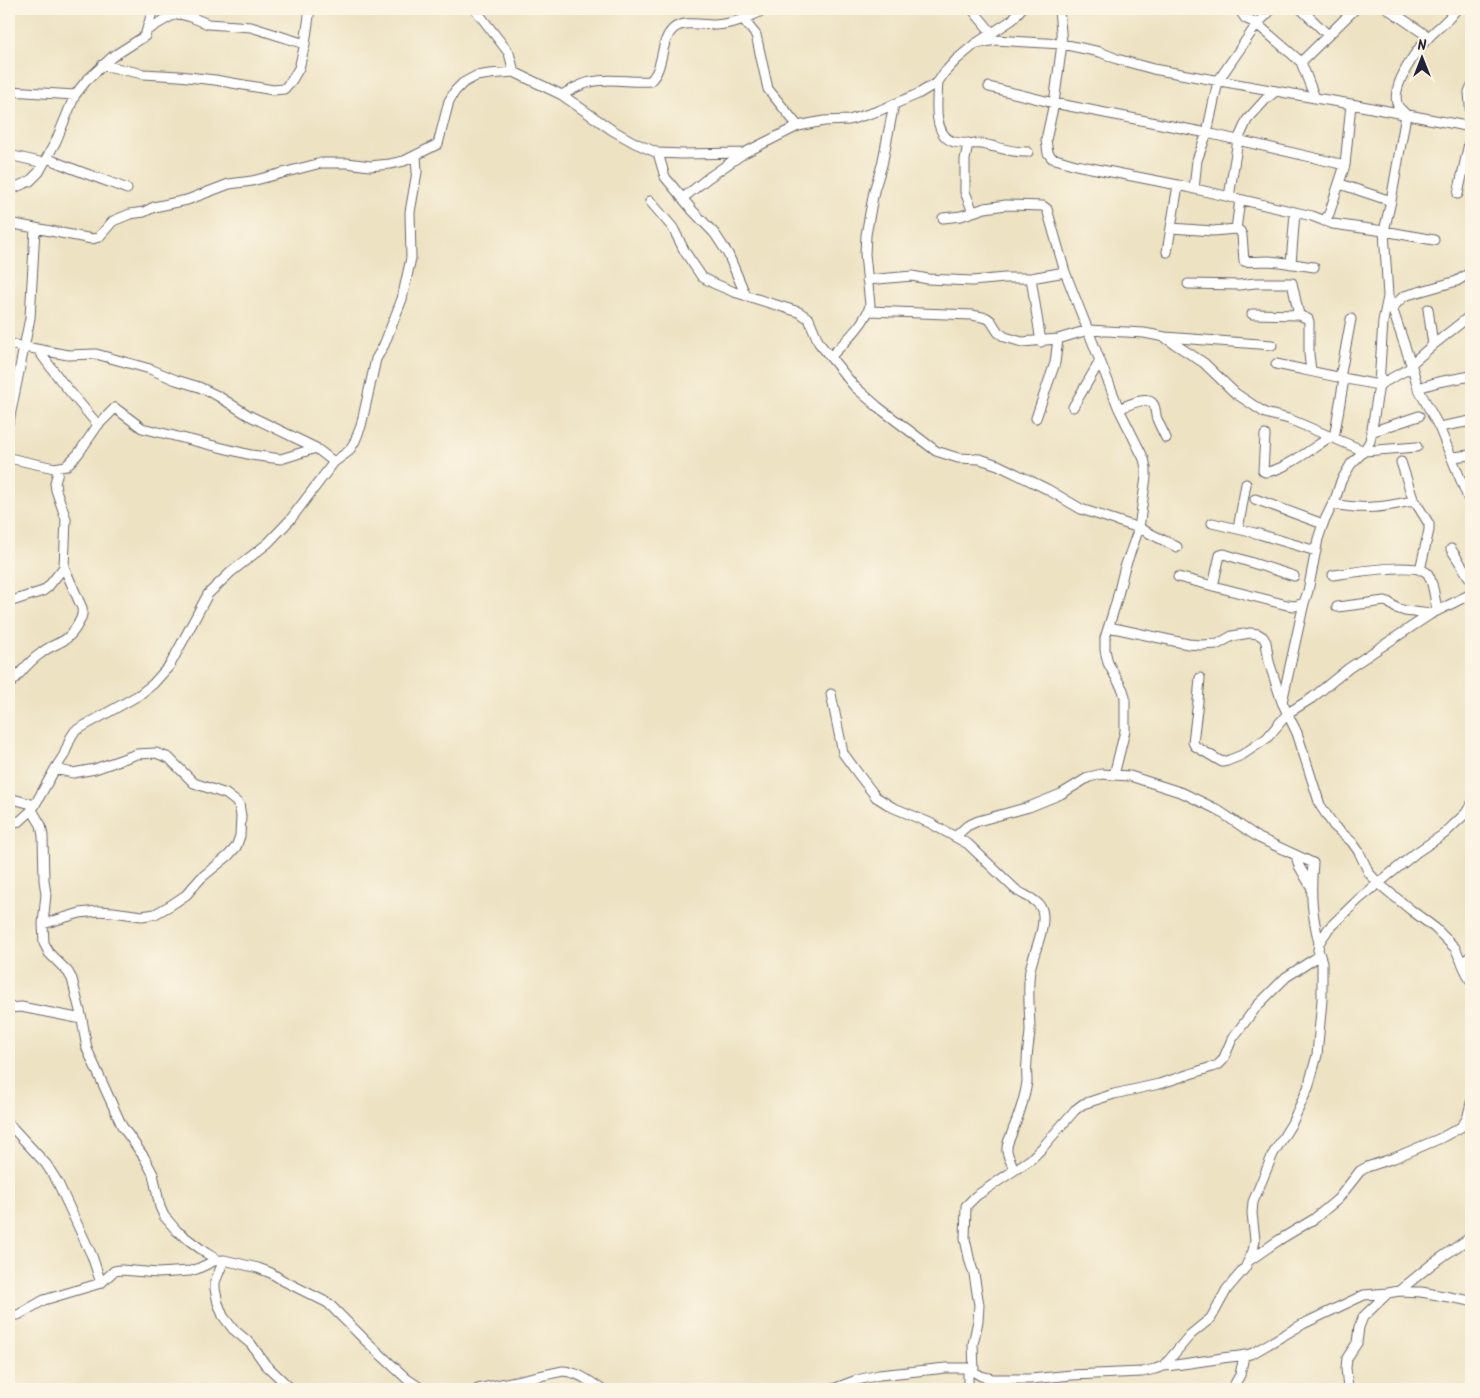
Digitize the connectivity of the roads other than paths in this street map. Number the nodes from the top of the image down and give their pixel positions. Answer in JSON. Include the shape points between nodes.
{"nodes":[{"id":1,"x":153,"y":9,"type":"edge"},
{"id":2,"x":310,"y":9,"type":"edge"},
{"id":3,"x":475,"y":9,"type":"edge"},
{"id":4,"x":766,"y":9,"type":"edge"},
{"id":5,"x":972,"y":9,"type":"edge"},
{"id":6,"x":1021,"y":9,"type":"edge"},
{"id":7,"x":1059,"y":9,"type":"edge"},
{"id":8,"x":1239,"y":9,"type":"edge"},
{"id":9,"x":1272,"y":9,"type":"edge"},
{"id":10,"x":1301,"y":9,"type":"edge"},
{"id":11,"x":1355,"y":9,"type":"edge"},
{"id":12,"x":1388,"y":9,"type":"edge"},
{"id":13,"x":1456,"y":9,"type":"edge"},
{"id":14,"x":743,"y":19,"type":"junction"},
{"id":15,"x":1258,"y":24,"type":"junction"},
{"id":16,"x":148,"y":30,"type":"junction"},
{"id":17,"x":992,"y":33,"type":"junction"},
{"id":18,"x":1328,"y":35,"type":"junction"},
{"id":19,"x":1429,"y":37,"type":"junction"},
{"id":20,"x":305,"y":44,"type":"junction"},
{"id":21,"x":975,"y":44,"type":"junction"},
{"id":22,"x":1062,"y":44,"type":"junction"},
{"id":23,"x":1301,"y":62,"type":"junction"},
{"id":24,"x":102,"y":65,"type":"junction"},
{"id":25,"x":514,"y":72,"type":"junction"},
{"id":26,"x":1218,"y":81,"type":"junction"},
{"id":27,"x":938,"y":82,"type":"junction"},
{"id":28,"x":1471,"y":86,"type":"edge"},
{"id":29,"x":989,"y":87,"type":"dead end"},
{"id":30,"x":9,"y":92,"type":"edge"},
{"id":31,"x":1276,"y":92,"type":"junction"},
{"id":32,"x":75,"y":95,"type":"junction"},
{"id":33,"x":562,"y":95,"type":"junction"},
{"id":34,"x":1315,"y":98,"type":"junction"},
{"id":35,"x":1054,"y":103,"type":"junction"},
{"id":36,"x":894,"y":104,"type":"junction"},
{"id":37,"x":1351,"y":104,"type":"junction"},
{"id":38,"x":1406,"y":114,"type":"junction"},
{"id":39,"x":1471,"y":118,"type":"edge"},
{"id":40,"x":798,"y":126,"type":"junction"},
{"id":41,"x":1471,"y":127,"type":"edge"},
{"id":42,"x":1207,"y":133,"type":"junction"},
{"id":43,"x":1471,"y":134,"type":"edge"},
{"id":44,"x":1238,"y":140,"type":"junction"},
{"id":45,"x":968,"y":143,"type":"junction"},
{"id":46,"x":1028,"y":152,"type":"dead end"},
{"id":47,"x":658,"y":153,"type":"junction"},
{"id":48,"x":744,"y":153,"type":"junction"},
{"id":49,"x":9,"y":154,"type":"edge"},
{"id":50,"x":416,"y":154,"type":"junction"},
{"id":51,"x":46,"y":161,"type":"junction"},
{"id":52,"x":1345,"y":165,"type":"junction"},
{"id":53,"x":1340,"y":184,"type":"junction"},
{"id":54,"x":1178,"y":185,"type":"junction"},
{"id":55,"x":127,"y":189,"type":"dead end"},
{"id":56,"x":1194,"y":189,"type":"junction"},
{"id":57,"x":9,"y":190,"type":"edge"},
{"id":58,"x":1458,"y":194,"type":"dead end"},
{"id":59,"x":683,"y":198,"type":"junction"},
{"id":60,"x":1229,"y":198,"type":"junction"},
{"id":61,"x":1240,"y":200,"type":"junction"},
{"id":62,"x":650,"y":201,"type":"dead end"},
{"id":63,"x":1391,"y":201,"type":"junction"},
{"id":64,"x":973,"y":212,"type":"junction"},
{"id":65,"x":1295,"y":212,"type":"junction"},
{"id":66,"x":943,"y":218,"type":"dead end"},
{"id":67,"x":1324,"y":221,"type":"junction"},
{"id":68,"x":9,"y":223,"type":"edge"},
{"id":69,"x":1171,"y":228,"type":"junction"},
{"id":70,"x":35,"y":229,"type":"junction"},
{"id":71,"x":1236,"y":229,"type":"junction"},
{"id":72,"x":1384,"y":231,"type":"junction"},
{"id":73,"x":1434,"y":240,"type":"dead end"},
{"id":74,"x":1167,"y":252,"type":"dead end"},
{"id":75,"x":1291,"y":264,"type":"junction"},
{"id":76,"x":1314,"y":267,"type":"dead end"},
{"id":77,"x":1066,"y":272,"type":"junction"},
{"id":78,"x":1471,"y":272,"type":"edge"},
{"id":79,"x":1031,"y":278,"type":"junction"},
{"id":80,"x":867,"y":280,"type":"junction"},
{"id":81,"x":1188,"y":284,"type":"dead end"},
{"id":82,"x":746,"y":296,"type":"junction"},
{"id":83,"x":1388,"y":296,"type":"junction"},
{"id":84,"x":1393,"y":307,"type":"junction"},
{"id":85,"x":1428,"y":309,"type":"dead end"},
{"id":86,"x":869,"y":311,"type":"junction"},
{"id":87,"x":1252,"y":314,"type":"dead end"},
{"id":88,"x":1299,"y":315,"type":"junction"},
{"id":89,"x":1471,"y":315,"type":"edge"},
{"id":90,"x":1350,"y":319,"type":"dead end"},
{"id":91,"x":1088,"y":330,"type":"junction"},
{"id":92,"x":1165,"y":337,"type":"junction"},
{"id":93,"x":1058,"y":339,"type":"junction"},
{"id":94,"x":1041,"y":342,"type":"junction"},
{"id":95,"x":9,"y":344,"type":"edge"},
{"id":96,"x":1272,"y":345,"type":"dead end"},
{"id":97,"x":1433,"y":345,"type":"junction"},
{"id":98,"x":25,"y":347,"type":"junction"},
{"id":99,"x":38,"y":350,"type":"junction"},
{"id":100,"x":830,"y":357,"type":"junction"},
{"id":101,"x":1100,"y":361,"type":"junction"},
{"id":102,"x":1276,"y":364,"type":"dead end"},
{"id":103,"x":1412,"y":366,"type":"junction"},
{"id":104,"x":1311,"y":371,"type":"junction"},
{"id":105,"x":1471,"y":376,"type":"edge"},
{"id":106,"x":1342,"y":379,"type":"junction"},
{"id":107,"x":1379,"y":385,"type":"junction"},
{"id":108,"x":1418,"y":388,"type":"junction"},
{"id":109,"x":1073,"y":408,"type":"dead end"},
{"id":110,"x":1119,"y":409,"type":"junction"},
{"id":111,"x":1419,"y":416,"type":"dead end"},
{"id":112,"x":1036,"y":418,"type":"dead end"},
{"id":113,"x":9,"y":421,"type":"edge"},
{"id":114,"x":1471,"y":421,"type":"edge"},
{"id":115,"x":98,"y":424,"type":"junction"},
{"id":116,"x":1439,"y":427,"type":"junction"},
{"id":117,"x":1371,"y":432,"type":"junction"},
{"id":118,"x":1265,"y":435,"type":"dead end"},
{"id":119,"x":1332,"y":437,"type":"junction"},
{"id":120,"x":1166,"y":438,"type":"dead end"},
{"id":121,"x":1417,"y":447,"type":"dead end"},
{"id":122,"x":316,"y":448,"type":"junction"},
{"id":123,"x":1364,"y":451,"type":"junction"},
{"id":124,"x":1471,"y":455,"type":"edge"},
{"id":125,"x":1452,"y":457,"type":"junction"},
{"id":126,"x":9,"y":458,"type":"edge"},
{"id":127,"x":334,"y":462,"type":"junction"},
{"id":128,"x":1401,"y":462,"type":"dead end"},
{"id":129,"x":58,"y":468,"type":"junction"},
{"id":130,"x":1246,"y":484,"type":"dead end"},
{"id":131,"x":1467,"y":486,"type":"edge"},
{"id":132,"x":1254,"y":499,"type":"dead end"},
{"id":133,"x":1414,"y":502,"type":"junction"},
{"id":134,"x":1333,"y":504,"type":"junction"},
{"id":135,"x":1471,"y":505,"type":"edge"},
{"id":136,"x":1212,"y":523,"type":"dead end"},
{"id":137,"x":1323,"y":524,"type":"junction"},
{"id":138,"x":1139,"y":528,"type":"junction"},
{"id":139,"x":1238,"y":529,"type":"junction"},
{"id":140,"x":1177,"y":547,"type":"dead end"},
{"id":141,"x":1451,"y":549,"type":"dead end"},
{"id":142,"x":1316,"y":551,"type":"junction"},
{"id":143,"x":64,"y":567,"type":"junction"},
{"id":144,"x":1420,"y":570,"type":"junction"},
{"id":145,"x":1333,"y":575,"type":"dead end"},
{"id":146,"x":1294,"y":576,"type":"dead end"},
{"id":147,"x":1178,"y":577,"type":"dead end"},
{"id":148,"x":1471,"y":580,"type":"edge"},
{"id":149,"x":1213,"y":586,"type":"junction"},
{"id":150,"x":1471,"y":594,"type":"edge"},
{"id":151,"x":9,"y":602,"type":"edge"},
{"id":152,"x":1304,"y":603,"type":"junction"},
{"id":153,"x":1337,"y":607,"type":"dead end"},
{"id":154,"x":1434,"y":613,"type":"junction"},
{"id":155,"x":1108,"y":627,"type":"junction"},
{"id":156,"x":1200,"y":678,"type":"dead end"},
{"id":157,"x":9,"y":685,"type":"edge"},
{"id":158,"x":831,"y":694,"type":"dead end"},
{"id":159,"x":1282,"y":702,"type":"junction"},
{"id":160,"x":1288,"y":713,"type":"junction"},
{"id":161,"x":55,"y":769,"type":"junction"},
{"id":162,"x":1114,"y":774,"type":"junction"},
{"id":163,"x":9,"y":798,"type":"edge"},
{"id":164,"x":1471,"y":805,"type":"edge"},
{"id":165,"x":33,"y":807,"type":"junction"},
{"id":166,"x":9,"y":823,"type":"edge"},
{"id":167,"x":955,"y":837,"type":"junction"},
{"id":168,"x":1378,"y":883,"type":"junction"},
{"id":169,"x":42,"y":924,"type":"junction"},
{"id":170,"x":1318,"y":944,"type":"junction"},
{"id":171,"x":1320,"y":956,"type":"junction"},
{"id":172,"x":1471,"y":956,"type":"edge"},
{"id":173,"x":1463,"y":962,"type":"junction"},
{"id":174,"x":1471,"y":982,"type":"edge"},
{"id":175,"x":9,"y":1008,"type":"edge"},
{"id":176,"x":82,"y":1019,"type":"junction"},
{"id":177,"x":1471,"y":1103,"type":"edge"},
{"id":178,"x":9,"y":1124,"type":"edge"},
{"id":179,"x":1014,"y":1169,"type":"junction"},
{"id":180,"x":1471,"y":1237,"type":"edge"},
{"id":181,"x":221,"y":1260,"type":"junction"},
{"id":182,"x":1250,"y":1260,"type":"junction"},
{"id":183,"x":101,"y":1283,"type":"junction"},
{"id":184,"x":1399,"y":1290,"type":"junction"},
{"id":185,"x":1388,"y":1293,"type":"junction"},
{"id":186,"x":1471,"y":1301,"type":"edge"},
{"id":187,"x":9,"y":1315,"type":"edge"},
{"id":188,"x":1244,"y":1356,"type":"junction"},
{"id":189,"x":1164,"y":1366,"type":"junction"},
{"id":190,"x":971,"y":1370,"type":"junction"},
{"id":191,"x":291,"y":1389,"type":"edge"},
{"id":192,"x":422,"y":1389,"type":"edge"},
{"id":193,"x":478,"y":1389,"type":"edge"},
{"id":194,"x":601,"y":1389,"type":"edge"},
{"id":195,"x":833,"y":1389,"type":"edge"},
{"id":196,"x":968,"y":1389,"type":"edge"},
{"id":197,"x":1232,"y":1389,"type":"edge"},
{"id":198,"x":1348,"y":1389,"type":"edge"}],
"edges":[{"from":1,"to":16,"type":"street"},
{"from":2,"to":20,"type":"street"},
{"from":3,"to":25,"type":"street","via":[[509,53]]},
{"from":4,"to":14,"type":"street"},
{"from":5,"to":17,"type":"street"},
{"from":6,"to":17,"type":"street","via":[[1012,20]]},
{"from":7,"to":22,"type":"street"},
{"from":8,"to":15,"type":"street","via":[[1245,18]]},
{"from":9,"to":15,"type":"street"},
{"from":10,"to":18,"type":"street"},
{"from":11,"to":18,"type":"street"},
{"from":12,"to":19,"type":"street"},
{"from":13,"to":19,"type":"street"},
{"from":14,"to":33,"type":"street","via":[[736,23],[682,24],[674,28],[668,36],[656,76],[650,81],[590,82]]},
{"from":14,"to":40,"type":"street","via":[[756,35],[768,89]]},
{"from":15,"to":23,"type":"street"},
{"from":15,"to":26,"type":"street"},
{"from":16,"to":20,"type":"street","via":[[180,14],[208,24],[251,27]]},
{"from":16,"to":24,"type":"street","via":[[146,36]]},
{"from":17,"to":21,"type":"street"},
{"from":18,"to":23,"type":"street"},
{"from":19,"to":38,"type":"street","via":[[1410,61],[1397,92],[1397,105]]},
{"from":20,"to":24,"type":"street","via":[[299,68],[284,89],[143,74]]},
{"from":21,"to":22,"type":"street","via":[[995,40]]},
{"from":21,"to":27,"type":"street"},
{"from":22,"to":26,"type":"street","via":[[1153,69]]},
{"from":22,"to":35,"type":"street"},
{"from":23,"to":34,"type":"street"},
{"from":24,"to":32,"type":"street"},
{"from":25,"to":33,"type":"street"},
{"from":25,"to":50,"type":"street","via":[[476,76],[454,91],[438,144]]},
{"from":26,"to":31,"type":"street"},
{"from":26,"to":42,"type":"street"},
{"from":27,"to":36,"type":"street"},
{"from":27,"to":45,"type":"street","via":[[936,110],[941,132],[954,142]]},
{"from":28,"to":39,"type":"street"},
{"from":29,"to":35,"type":"street"},
{"from":30,"to":32,"type":"street"},
{"from":31,"to":34,"type":"street"},
{"from":31,"to":44,"type":"street","via":[[1247,120]]},
{"from":32,"to":51,"type":"street"},
{"from":33,"to":47,"type":"street","via":[[612,130]]},
{"from":34,"to":37,"type":"street"},
{"from":35,"to":42,"type":"street"},
{"from":35,"to":54,"type":"street","via":[[1046,140],[1052,158]]},
{"from":36,"to":40,"type":"street","via":[[849,120]]},
{"from":36,"to":80,"type":"street","via":[[866,234]]},
{"from":37,"to":38,"type":"street"},
{"from":37,"to":52,"type":"street"},
{"from":38,"to":41,"type":"street"},
{"from":38,"to":63,"type":"street"},
{"from":40,"to":48,"type":"street"},
{"from":42,"to":44,"type":"street"},
{"from":42,"to":56,"type":"street","via":[[1197,160]]},
{"from":43,"to":58,"type":"street"},
{"from":44,"to":52,"type":"street"},
{"from":44,"to":60,"type":"street"},
{"from":45,"to":46,"type":"street"},
{"from":45,"to":64,"type":"street","via":[[965,192]]},
{"from":47,"to":48,"type":"street"},
{"from":47,"to":59,"type":"street","via":[[666,176]]},
{"from":48,"to":59,"type":"street"},
{"from":49,"to":51,"type":"street"},
{"from":50,"to":70,"type":"street","via":[[404,161],[370,166],[321,163],[252,182],[230,184],[187,200],[130,214],[113,221],[99,237],[92,239]]},
{"from":50,"to":127,"type":"street","via":[[417,172],[410,212],[412,258],[402,299],[376,359],[361,426],[348,451]]},
{"from":51,"to":55,"type":"street","via":[[74,168]]},
{"from":51,"to":57,"type":"street","via":[[30,181]]},
{"from":52,"to":53,"type":"street"},
{"from":53,"to":63,"type":"street"},
{"from":53,"to":67,"type":"street"},
{"from":54,"to":56,"type":"street"},
{"from":54,"to":69,"type":"street"},
{"from":56,"to":60,"type":"street"},
{"from":59,"to":82,"type":"street","via":[[728,254]]},
{"from":60,"to":61,"type":"street"},
{"from":61,"to":65,"type":"street"},
{"from":61,"to":71,"type":"street"},
{"from":62,"to":82,"type":"street","via":[[672,228],[702,277]]},
{"from":63,"to":72,"type":"street"},
{"from":64,"to":66,"type":"street"},
{"from":64,"to":77,"type":"street","via":[[1006,205],[1043,206]]},
{"from":65,"to":67,"type":"street"},
{"from":65,"to":75,"type":"street"},
{"from":67,"to":72,"type":"street"},
{"from":68,"to":70,"type":"street"},
{"from":69,"to":71,"type":"street"},
{"from":69,"to":74,"type":"street"},
{"from":70,"to":98,"type":"street","via":[[30,318]]},
{"from":71,"to":75,"type":"street","via":[[1242,235],[1244,260]]},
{"from":72,"to":73,"type":"street"},
{"from":72,"to":83,"type":"street"},
{"from":75,"to":76,"type":"street"},
{"from":77,"to":79,"type":"street"},
{"from":77,"to":91,"type":"street"},
{"from":78,"to":84,"type":"street","via":[[1457,280],[1404,296]]},
{"from":79,"to":80,"type":"street","via":[[972,281],[912,276]]},
{"from":79,"to":94,"type":"street"},
{"from":80,"to":86,"type":"street"},
{"from":81,"to":88,"type":"street","via":[[1292,284]]},
{"from":82,"to":100,"type":"street","via":[[799,312],[809,319],[819,343]]},
{"from":83,"to":84,"type":"street"},
{"from":83,"to":107,"type":"street"},
{"from":84,"to":103,"type":"street"},
{"from":85,"to":97,"type":"street"},
{"from":86,"to":94,"type":"street","via":[[972,315],[987,318],[1005,337],[1022,342]]},
{"from":86,"to":100,"type":"street"},
{"from":87,"to":88,"type":"street"},
{"from":88,"to":104,"type":"street","via":[[1309,322]]},
{"from":89,"to":97,"type":"street"},
{"from":90,"to":106,"type":"street"},
{"from":91,"to":92,"type":"street"},
{"from":91,"to":93,"type":"street"},
{"from":91,"to":101,"type":"street"},
{"from":92,"to":96,"type":"street"},
{"from":92,"to":119,"type":"street","via":[[1204,363],[1235,393],[1265,413]]},
{"from":93,"to":94,"type":"street"},
{"from":93,"to":112,"type":"street","via":[[1055,363]]},
{"from":95,"to":98,"type":"street"},
{"from":97,"to":103,"type":"street"},
{"from":98,"to":99,"type":"street"},
{"from":98,"to":113,"type":"street"},
{"from":99,"to":115,"type":"street"},
{"from":99,"to":122,"type":"street","via":[[68,355],[96,354],[150,369],[208,391],[248,415]]},
{"from":100,"to":138,"type":"street","via":[[854,386],[936,451],[958,458],[980,459],[1047,489],[1081,509]]},
{"from":101,"to":109,"type":"street"},
{"from":101,"to":110,"type":"street"},
{"from":102,"to":104,"type":"street"},
{"from":103,"to":107,"type":"street"},
{"from":103,"to":108,"type":"street"},
{"from":104,"to":106,"type":"street"},
{"from":105,"to":108,"type":"street"},
{"from":106,"to":107,"type":"street"},
{"from":106,"to":119,"type":"street"},
{"from":107,"to":117,"type":"street"},
{"from":108,"to":116,"type":"street"},
{"from":110,"to":120,"type":"street","via":[[1150,401]]},
{"from":110,"to":138,"type":"street","via":[[1146,468]]},
{"from":111,"to":117,"type":"street"},
{"from":114,"to":116,"type":"street"},
{"from":115,"to":122,"type":"street","via":[[116,408],[142,428],[251,455],[281,459]]},
{"from":115,"to":129,"type":"street","via":[[78,454],[66,466]]},
{"from":116,"to":125,"type":"street"},
{"from":117,"to":123,"type":"street"},
{"from":118,"to":119,"type":"street","via":[[1265,472],[1272,472]]},
{"from":119,"to":123,"type":"street"},
{"from":121,"to":123,"type":"street"},
{"from":122,"to":127,"type":"street"},
{"from":123,"to":134,"type":"street","via":[[1341,481]]},
{"from":124,"to":125,"type":"street"},
{"from":125,"to":131,"type":"street"},
{"from":126,"to":129,"type":"street"},
{"from":127,"to":161,"type":"street","via":[[268,544],[208,594],[170,665],[153,684],[75,731]]},
{"from":128,"to":133,"type":"street"},
{"from":129,"to":143,"type":"street","via":[[56,490],[66,519]]},
{"from":130,"to":139,"type":"street"},
{"from":131,"to":135,"type":"street"},
{"from":132,"to":137,"type":"street"},
{"from":133,"to":134,"type":"street","via":[[1378,508]]},
{"from":133,"to":144,"type":"street","via":[[1429,524]]},
{"from":134,"to":137,"type":"street"},
{"from":136,"to":139,"type":"street"},
{"from":137,"to":142,"type":"street"},
{"from":138,"to":140,"type":"street"},
{"from":138,"to":155,"type":"street"},
{"from":139,"to":142,"type":"street"},
{"from":141,"to":148,"type":"street"},
{"from":142,"to":152,"type":"street"},
{"from":143,"to":151,"type":"street","via":[[43,591]]},
{"from":143,"to":157,"type":"street","via":[[82,608],[81,619],[72,635],[40,653]]},
{"from":144,"to":145,"type":"street","via":[[1386,568]]},
{"from":144,"to":154,"type":"street","via":[[1428,573],[1431,581]]},
{"from":146,"to":149,"type":"street","via":[[1224,554],[1220,555]]},
{"from":147,"to":149,"type":"street"},
{"from":149,"to":152,"type":"street","via":[[1287,605]]},
{"from":150,"to":154,"type":"street"},
{"from":152,"to":159,"type":"street"},
{"from":153,"to":154,"type":"street","via":[[1384,601],[1405,611]]},
{"from":154,"to":160,"type":"street","via":[[1348,668]]},
{"from":155,"to":159,"type":"street","via":[[1202,645],[1218,644],[1232,636],[1258,634],[1266,642]]},
{"from":155,"to":162,"type":"street","via":[[1104,650],[1123,690],[1126,717]]},
{"from":156,"to":160,"type":"street","via":[[1193,742],[1222,762],[1261,743]]},
{"from":158,"to":167,"type":"street","via":[[843,753],[876,797]]},
{"from":159,"to":160,"type":"street"},
{"from":160,"to":168,"type":"street","via":[[1320,805],[1334,826],[1352,842]]},
{"from":161,"to":165,"type":"street"},
{"from":161,"to":169,"type":"street","via":[[74,772],[95,769],[137,754],[156,753],[169,758],[194,783],[226,794],[239,804],[242,816],[236,847],[186,895],[155,914],[142,916],[98,911]]},
{"from":162,"to":167,"type":"street","via":[[1089,776],[1061,794],[1029,807],[978,820]]},
{"from":162,"to":170,"type":"street","via":[[1183,793],[1222,813],[1259,838],[1313,863],[1310,885]]},
{"from":163,"to":165,"type":"street"},
{"from":164,"to":168,"type":"street","via":[[1444,834]]},
{"from":165,"to":166,"type":"street","via":[[20,821]]},
{"from":165,"to":169,"type":"street","via":[[43,836],[46,894]]},
{"from":167,"to":179,"type":"street","via":[[968,844],[1042,910],[1039,942],[1030,969],[1027,1081],[1007,1145]]},
{"from":168,"to":170,"type":"street","via":[[1329,928]]},
{"from":168,"to":173,"type":"street","via":[[1435,928],[1455,948]]},
{"from":169,"to":176,"type":"street","via":[[49,953],[72,979]]},
{"from":170,"to":171,"type":"street"},
{"from":171,"to":179,"type":"street","via":[[1286,977],[1257,1006],[1232,1039],[1218,1066],[1083,1104],[1042,1148]]},
{"from":171,"to":182,"type":"street","via":[[1321,1009],[1316,1055],[1308,1088],[1266,1168],[1253,1202],[1255,1240]]},
{"from":172,"to":173,"type":"street"},
{"from":173,"to":174,"type":"street"},
{"from":175,"to":176,"type":"street","via":[[21,1007]]},
{"from":176,"to":181,"type":"street","via":[[87,1049],[122,1126],[153,1174],[164,1216],[177,1231]]},
{"from":177,"to":182,"type":"street","via":[[1468,1119],[1461,1127],[1360,1171],[1338,1199],[1314,1219]]},
{"from":178,"to":183,"type":"street","via":[[46,1164],[58,1183]]},
{"from":179,"to":190,"type":"street","via":[[966,1206],[965,1239],[979,1305]]},
{"from":180,"to":184,"type":"street"},
{"from":181,"to":183,"type":"street","via":[[190,1271],[114,1271]]},
{"from":181,"to":191,"type":"street","via":[[215,1288],[223,1316]]},
{"from":181,"to":192,"type":"street","via":[[265,1271],[328,1303],[407,1379]]},
{"from":182,"to":189,"type":"street","via":[[1227,1289],[1211,1318],[1190,1335]]},
{"from":183,"to":187,"type":"street","via":[[44,1300],[18,1315]]},
{"from":184,"to":185,"type":"street"},
{"from":184,"to":186,"type":"street"},
{"from":185,"to":188,"type":"street","via":[[1364,1295]]},
{"from":185,"to":198,"type":"street","via":[[1361,1321],[1357,1343],[1347,1358]]},
{"from":188,"to":189,"type":"street"},
{"from":188,"to":197,"type":"street","via":[[1240,1375]]},
{"from":189,"to":190,"type":"street","via":[[1142,1372],[1031,1379],[993,1379]]},
{"from":190,"to":195,"type":"street","via":[[946,1368],[879,1375]]},
{"from":190,"to":196,"type":"street"},
{"from":193,"to":194,"type":"street","via":[[563,1371],[581,1376]]}]}
